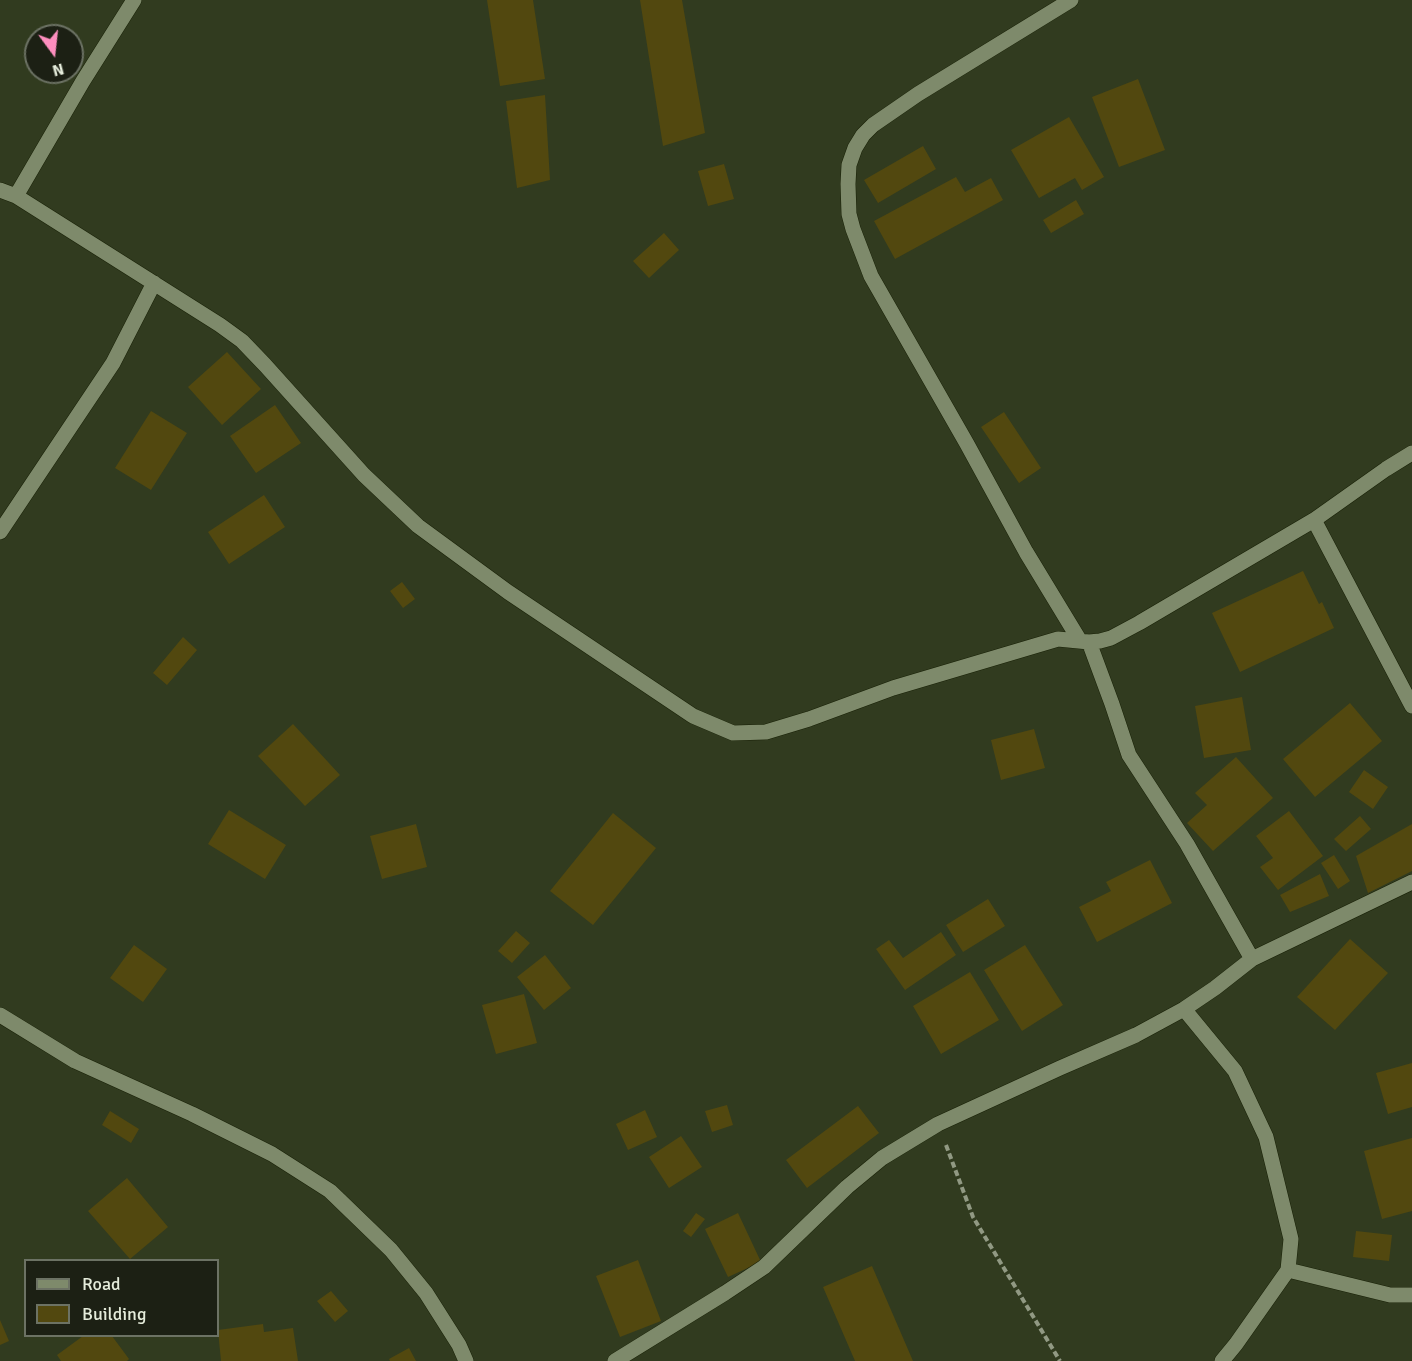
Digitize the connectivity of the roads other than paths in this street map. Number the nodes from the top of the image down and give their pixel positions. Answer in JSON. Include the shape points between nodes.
{"nodes":[{"id":1,"x":134,"y":0,"type":"edge"},
{"id":2,"x":1071,"y":0,"type":"edge"},
{"id":3,"x":0,"y":190,"type":"edge"},
{"id":4,"x":16,"y":196,"type":"junction"},
{"id":5,"x":154,"y":283,"type":"junction"},
{"id":6,"x":1412,"y":453,"type":"edge"},
{"id":7,"x":1314,"y":520,"type":"junction"},
{"id":8,"x":0,"y":532,"type":"edge"},
{"id":9,"x":1084,"y":641,"type":"junction"},
{"id":10,"x":1412,"y":706,"type":"edge"},
{"id":11,"x":1412,"y":882,"type":"edge"},
{"id":12,"x":1252,"y":958,"type":"junction"},
{"id":13,"x":1184,"y":1010,"type":"junction"},
{"id":14,"x":0,"y":1015,"type":"edge"},
{"id":15,"x":1288,"y":1270,"type":"junction"},
{"id":16,"x":1412,"y":1295,"type":"edge"},
{"id":17,"x":466,"y":1361,"type":"edge"},
{"id":18,"x":615,"y":1361,"type":"edge"},
{"id":19,"x":1222,"y":1361,"type":"edge"}],
"edges":[{"from":1,"to":4,"type":"street"},
{"from":2,"to":9,"type":"street","via":[[873,125],[855,148],[848,184],[849,214],[871,276],[1026,552]]},
{"from":3,"to":4,"type":"street"},
{"from":4,"to":5,"type":"street"},
{"from":5,"to":8,"type":"street","via":[[113,363]]},
{"from":5,"to":9,"type":"street","via":[[242,341],[364,475],[418,526],[508,592],[693,716],[733,733],[766,732],[893,688],[1058,639]]},
{"from":6,"to":7,"type":"street"},
{"from":7,"to":9,"type":"street","via":[[1111,638]]},
{"from":7,"to":10,"type":"street"},
{"from":9,"to":12,"type":"street","via":[[1129,755],[1187,844]]},
{"from":11,"to":12,"type":"street"},
{"from":12,"to":13,"type":"street"},
{"from":13,"to":15,"type":"street","via":[[1235,1071],[1266,1137],[1291,1239]]},
{"from":13,"to":18,"type":"street","via":[[938,1124],[882,1158],[764,1267]]},
{"from":14,"to":17,"type":"street","via":[[75,1061],[272,1154],[330,1191],[391,1250],[426,1293]]},
{"from":15,"to":16,"type":"street","via":[[1390,1295]]},
{"from":15,"to":19,"type":"street"}]}
